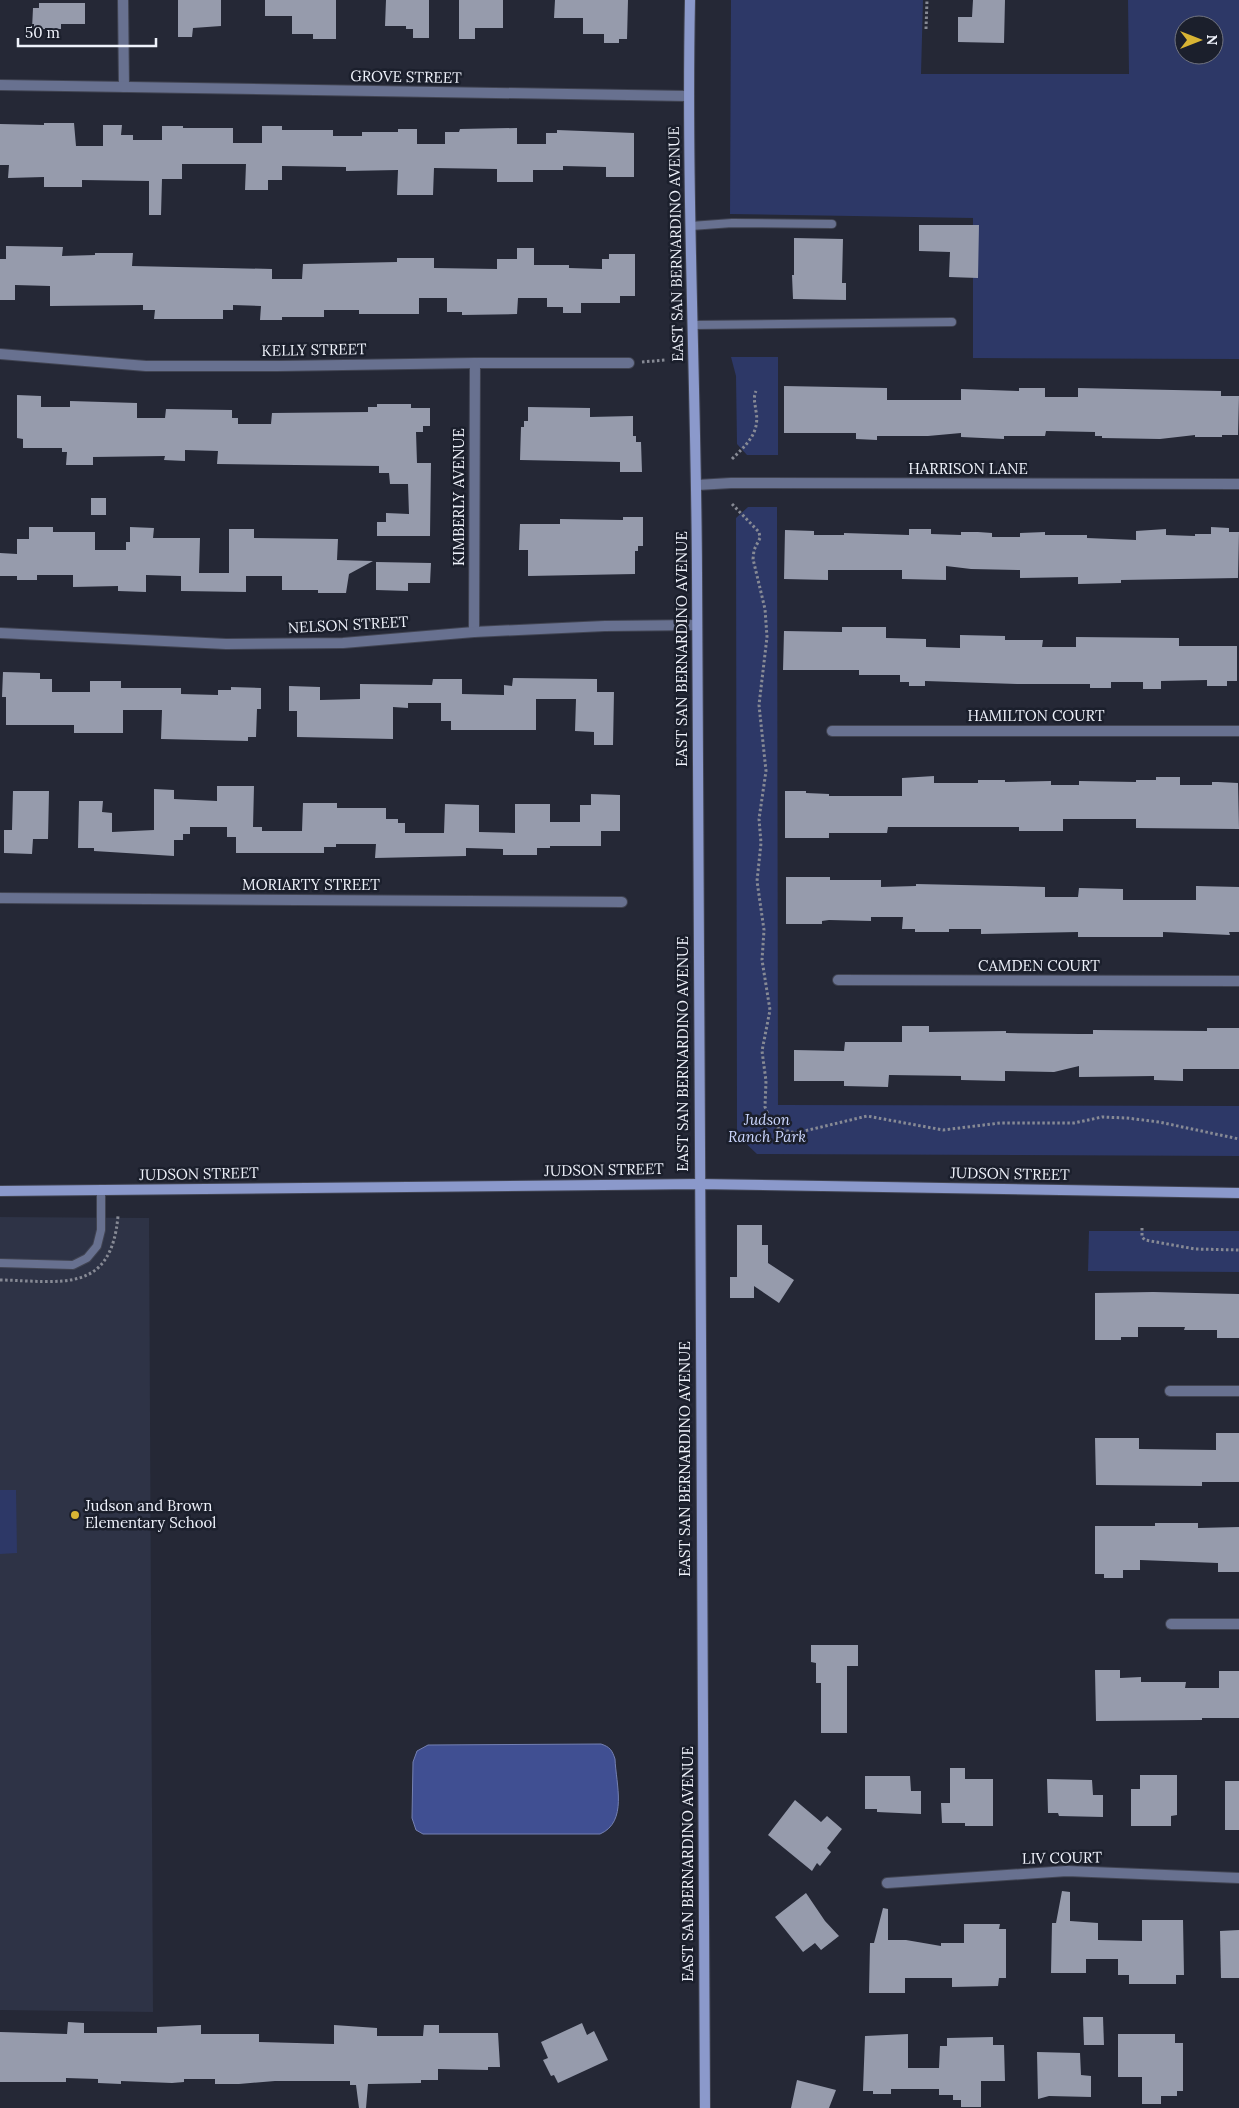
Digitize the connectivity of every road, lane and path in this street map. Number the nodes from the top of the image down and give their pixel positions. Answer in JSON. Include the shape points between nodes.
{"nodes":[{"id":1,"x":123,"y":0,"type":"edge"},
{"id":2,"x":690,"y":0,"type":"edge"},
{"id":3,"x":927,"y":0,"type":"edge"},
{"id":4,"x":926,"y":29,"type":"dead end"},
{"id":5,"x":0,"y":85,"type":"edge"},
{"id":6,"x":124,"y":87,"type":"junction"},
{"id":7,"x":688,"y":96,"type":"junction"},
{"id":8,"x":832,"y":224,"type":"dead end"},
{"id":9,"x":691,"y":226,"type":"junction"},
{"id":10,"x":952,"y":322,"type":"dead end"},
{"id":11,"x":692,"y":325,"type":"junction"},
{"id":12,"x":0,"y":354,"type":"edge"},
{"id":13,"x":665,"y":360,"type":"dead end"},
{"id":14,"x":474,"y":362,"type":"junction"},
{"id":15,"x":629,"y":363,"type":"joint"},
{"id":16,"x":756,"y":391,"type":"dead end"},
{"id":17,"x":732,"y":458,"type":"dead end"},
{"id":18,"x":1239,"y":484,"type":"edge"},
{"id":19,"x":697,"y":485,"type":"junction"},
{"id":20,"x":732,"y":504,"type":"dead end"},
{"id":21,"x":697,"y":625,"type":"junction"},
{"id":22,"x":474,"y":632,"type":"junction"},
{"id":23,"x":0,"y":633,"type":"edge"},
{"id":24,"x":832,"y":731,"type":"dead end"},
{"id":25,"x":1239,"y":731,"type":"edge"},
{"id":26,"x":0,"y":898,"type":"edge"},
{"id":27,"x":622,"y":902,"type":"dead end"},
{"id":28,"x":838,"y":980,"type":"dead end"},
{"id":29,"x":1239,"y":981,"type":"edge"},
{"id":30,"x":1239,"y":1139,"type":"edge"},
{"id":31,"x":698,"y":1184,"type":"junction"},
{"id":32,"x":101,"y":1190,"type":"junction"},
{"id":33,"x":0,"y":1191,"type":"edge"},
{"id":34,"x":1239,"y":1193,"type":"edge"},
{"id":35,"x":1142,"y":1228,"type":"dead end"},
{"id":36,"x":1239,"y":1250,"type":"edge"},
{"id":37,"x":0,"y":1263,"type":"edge"},
{"id":38,"x":1170,"y":1391,"type":"dead end"},
{"id":39,"x":1239,"y":1391,"type":"edge"},
{"id":40,"x":1171,"y":1624,"type":"dead end"},
{"id":41,"x":1239,"y":1624,"type":"edge"},
{"id":42,"x":1239,"y":1878,"type":"edge"},
{"id":43,"x":886,"y":1883,"type":"dead end"},
{"id":44,"x":705,"y":2108,"type":"edge"}],
"edges":[{"from":1,"to":6,"type":"street"},
{"from":2,"to":7,"type":"street","name":"EAST SAN BERNARDINO AVENUE"},
{"from":3,"to":4,"type":"path"},
{"from":5,"to":6,"type":"street","name":"GROVE STREET"},
{"from":6,"to":7,"type":"street","name":"GROVE STREET"},
{"from":7,"to":9,"type":"street","name":"EAST SAN BERNARDINO AVENUE"},
{"from":8,"to":9,"type":"lane"},
{"from":9,"to":11,"type":"street","name":"EAST SAN BERNARDINO AVENUE"},
{"from":10,"to":11,"type":"lane"},
{"from":11,"to":19,"type":"street","name":"EAST SAN BERNARDINO AVENUE"},
{"from":12,"to":14,"type":"street","name":"KELLY STREET","via":[[146,366]]},
{"from":13,"to":15,"type":"path"},
{"from":14,"to":15,"type":"street","name":"KELLY STREET"},
{"from":14,"to":22,"type":"street","name":"KIMBERLY AVENUE"},
{"from":16,"to":17,"type":"path","via":[[757,428]]},
{"from":18,"to":19,"type":"street","name":"HARRISON LANE"},
{"from":19,"to":21,"type":"street","name":"EAST SAN BERNARDINO AVENUE"},
{"from":20,"to":30,"type":"path","via":[[759,532],[753,558],[767,637],[759,705],[766,771],[759,819],[761,843],[757,881],[764,930],[762,960],[770,1010],[762,1051],[770,1120],[780,1129],[796,1133],[867,1116],[943,1130],[1000,1123],[1074,1123],[1102,1117],[1127,1118]]},
{"from":21,"to":22,"type":"street","name":"NELSON STREET"},
{"from":21,"to":31,"type":"street","name":"EAST SAN BERNARDINO AVENUE"},
{"from":22,"to":23,"type":"street","name":"NELSON STREET","via":[[343,643],[226,644]]},
{"from":24,"to":25,"type":"street","name":"HAMILTON COURT"},
{"from":26,"to":27,"type":"street","name":"MORIARTY STREET"},
{"from":28,"to":29,"type":"street","name":"CAMDEN COURT"},
{"from":31,"to":32,"type":"street","name":"JUDSON STREET"},
{"from":31,"to":34,"type":"street","name":"JUDSON STREET"},
{"from":31,"to":44,"type":"street","name":"EAST SAN BERNARDINO AVENUE"},
{"from":32,"to":33,"type":"street","name":"JUDSON STREET"},
{"from":32,"to":37,"type":"lane","via":[[101,1230],[97,1246],[87,1258],[73,1265]]},
{"from":35,"to":36,"type":"path","via":[[1145,1240],[1195,1249]]},
{"from":38,"to":39,"type":"street"},
{"from":40,"to":41,"type":"street"},
{"from":42,"to":43,"type":"street","name":"LIV COURT","via":[[1067,1871]]}]}
